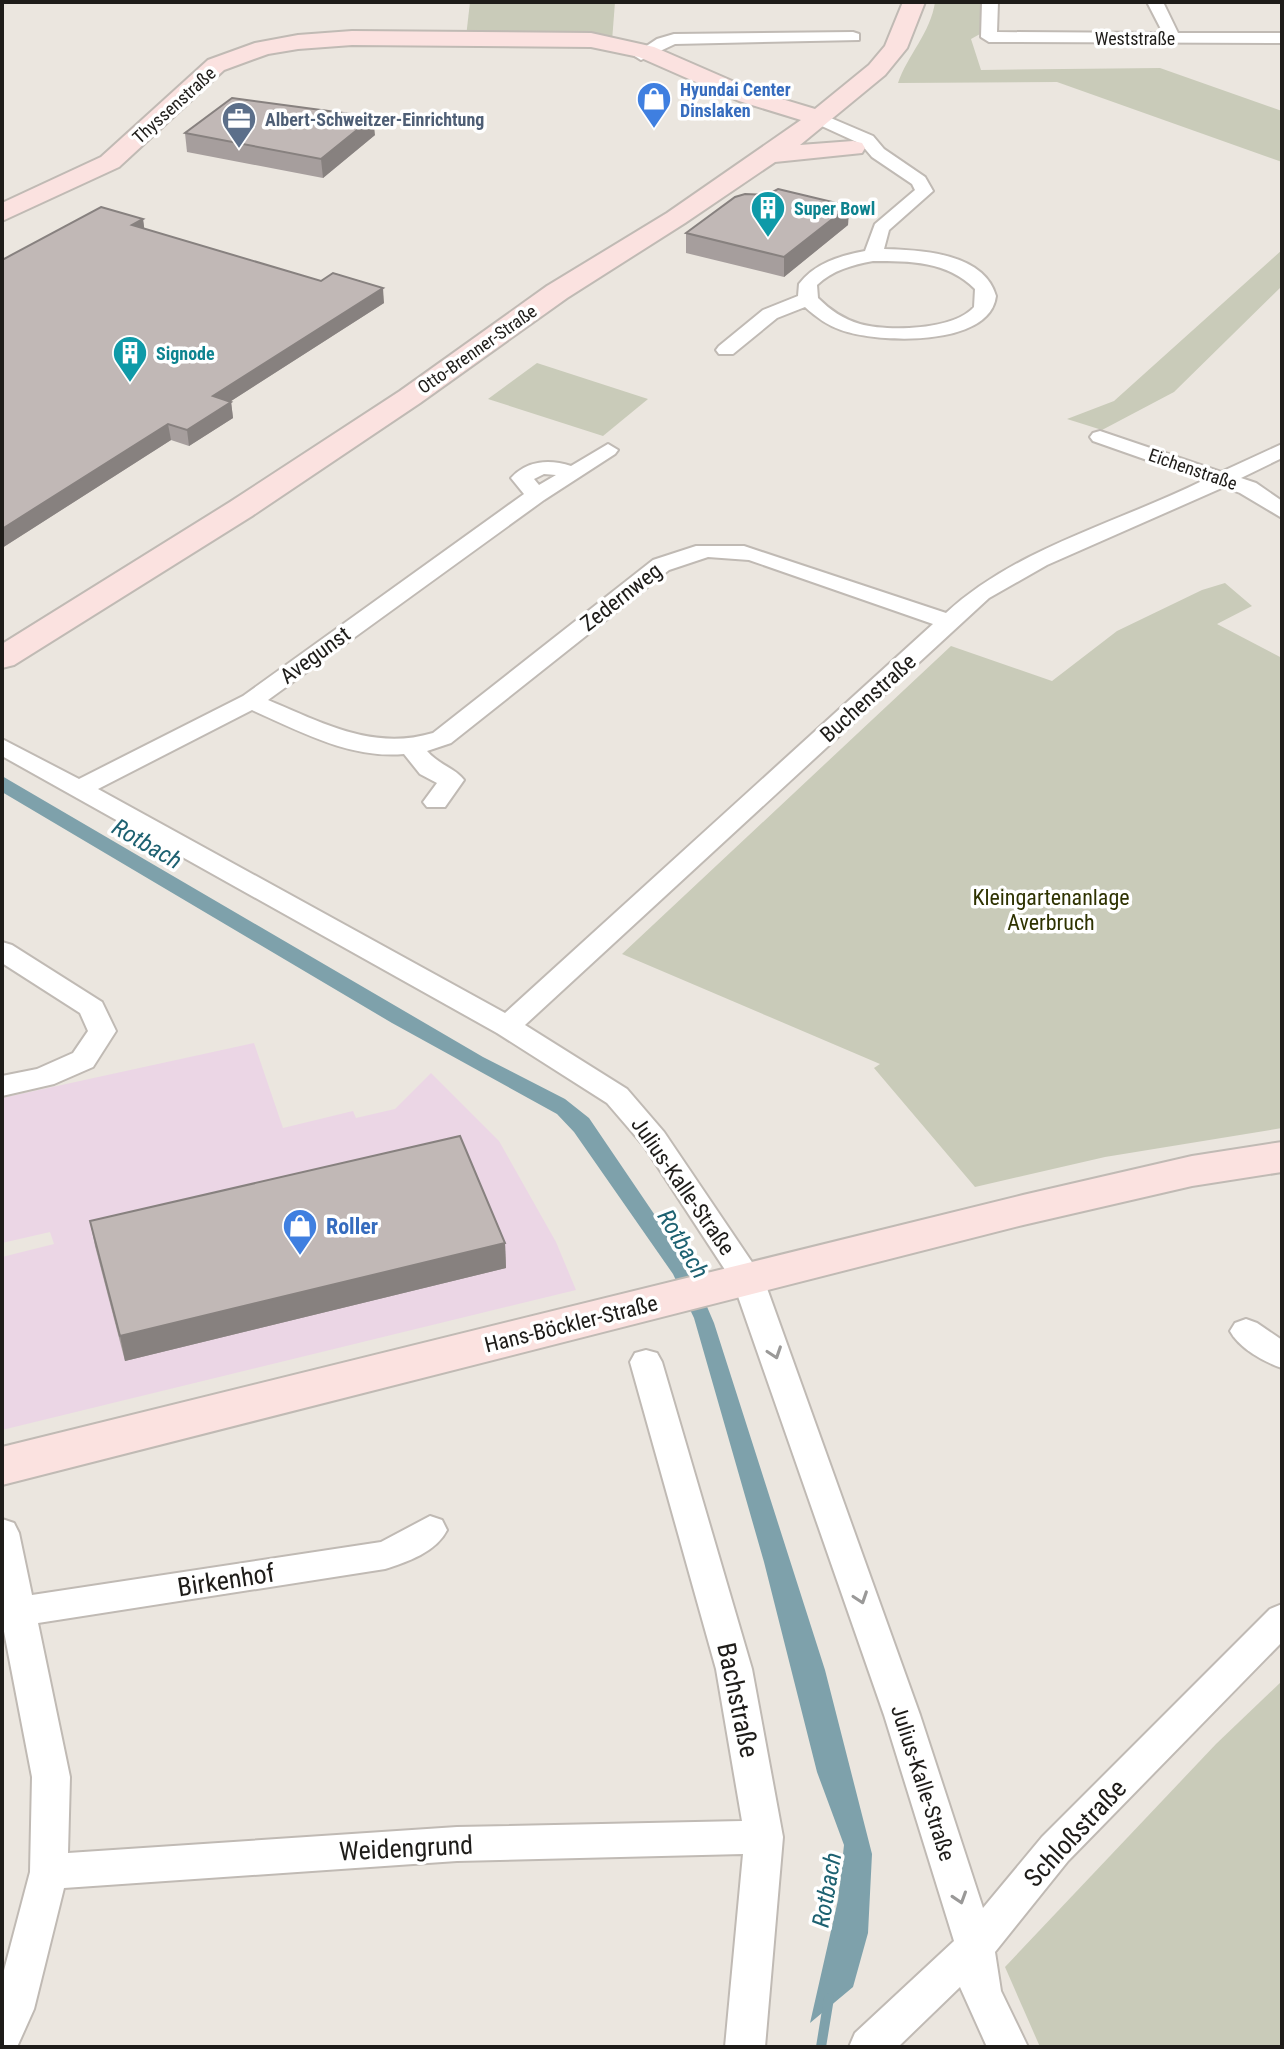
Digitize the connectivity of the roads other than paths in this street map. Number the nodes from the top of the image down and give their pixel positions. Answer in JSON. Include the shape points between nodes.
{"nodes":[{"id":1,"x":914,"y":2,"type":"edge"},
{"id":2,"x":990,"y":2,"type":"edge"},
{"id":3,"x":1155,"y":2,"type":"edge"},
{"id":4,"x":853,"y":37,"type":"dead end"},
{"id":5,"x":1173,"y":38,"type":"junction"},
{"id":6,"x":1282,"y":38,"type":"edge"},
{"id":7,"x":643,"y":53,"type":"junction"},
{"id":8,"x":850,"y":93,"type":"junction"},
{"id":9,"x":768,"y":102,"type":"junction"},
{"id":10,"x":812,"y":123,"type":"junction"},
{"id":11,"x":853,"y":148,"type":"junction"},
{"id":12,"x":878,"y":153,"type":"junction"},
{"id":13,"x":769,"y":155,"type":"junction"},
{"id":14,"x":2,"y":213,"type":"edge"},
{"id":15,"x":873,"y":255,"type":"junction"},
{"id":16,"x":808,"y":299,"type":"junction"},
{"id":17,"x":726,"y":350,"type":"dead end"},
{"id":18,"x":1100,"y":437,"type":"dead end"},
{"id":19,"x":608,"y":450,"type":"dead end"},
{"id":20,"x":1282,"y":450,"type":"edge"},
{"id":21,"x":1226,"y":480,"type":"junction"},
{"id":22,"x":1282,"y":511,"type":"edge"},
{"id":23,"x":950,"y":622,"type":"junction"},
{"id":24,"x":2,"y":658,"type":"edge"},
{"id":25,"x":251,"y":701,"type":"junction"},
{"id":26,"x":2,"y":746,"type":"edge"},
{"id":27,"x":413,"y":749,"type":"junction"},
{"id":28,"x":78,"y":789,"type":"junction"},
{"id":29,"x":436,"y":802,"type":"dead end"},
{"id":30,"x":2,"y":951,"type":"edge"},
{"id":31,"x":507,"y":1026,"type":"junction"},
{"id":32,"x":2,"y":1086,"type":"edge"},
{"id":33,"x":1282,"y":1157,"type":"edge"},
{"id":34,"x":732,"y":1284,"type":"junction"},
{"id":35,"x":1246,"y":1331,"type":"dead end"},
{"id":36,"x":1282,"y":1356,"type":"edge"},
{"id":37,"x":646,"y":1362,"type":"dead end"},
{"id":38,"x":2,"y":1466,"type":"edge"},
{"id":39,"x":430,"y":1530,"type":"dead end"},
{"id":40,"x":2,"y":1533,"type":"edge"},
{"id":41,"x":17,"y":1612,"type":"junction"},
{"id":42,"x":1282,"y":1619,"type":"edge"},
{"id":43,"x":764,"y":1837,"type":"junction"},
{"id":44,"x":49,"y":1872,"type":"junction"},
{"id":45,"x":975,"y":1947,"type":"junction"},
{"id":46,"x":2,"y":2036,"type":"edge"},
{"id":47,"x":878,"y":2037,"type":"edge"},
{"id":48,"x":745,"y":2047,"type":"edge"},
{"id":49,"x":1008,"y":2047,"type":"edge"}],
"edges":[{"from":1,"to":8,"type":"main road","name":"Otto-Brenner-Straße","via":[[896,48]]},
{"from":2,"to":5,"type":"street","name":"Weststraße","via":[[989,37]]},
{"from":3,"to":5,"type":"street"},
{"from":4,"to":7,"type":"street","via":[[674,39]]},
{"from":5,"to":6,"type":"street","name":"Weststraße"},
{"from":7,"to":9,"type":"main road","name":"Thyssenstraße"},
{"from":7,"to":10,"type":"main road","name":"Thyssenstraße"},
{"from":7,"to":14,"type":"main road","name":"Thyssenstraße","via":[[591,40],[552,39],[326,39],[263,48],[216,65],[110,162]]},
{"from":8,"to":9,"type":"main road"},
{"from":8,"to":10,"type":"main road","name":"Otto-Brenner-Straße"},
{"from":9,"to":10,"type":"main road","name":"Thyssenstraße"},
{"from":10,"to":11,"type":"street"},
{"from":10,"to":12,"type":"street","via":[[867,140]]},
{"from":10,"to":13,"type":"main road","name":"Otto-Brenner-Straße"},
{"from":11,"to":12,"type":"street"},
{"from":11,"to":13,"type":"main road"},
{"from":12,"to":15,"type":"street","via":[[910,173],[924,191],[881,228]]},
{"from":13,"to":24,"type":"main road","name":"Otto-Brenner-Straße","via":[[557,292],[241,509]]},
{"from":15,"to":16,"type":"street","via":[[820,271],[808,284]]},
{"from":15,"to":16,"type":"street","via":[[955,266],[975,277],[985,290],[986,303],[960,326],[902,335],[841,325]]},
{"from":16,"to":17,"type":"street","via":[[770,314]]},
{"from":18,"to":21,"type":"street","name":"Eichenstraße"},
{"from":19,"to":25,"type":"street","name":"Avegunst","via":[[536,495]]},
{"from":20,"to":21,"type":"street","name":"Buchenstraße"},
{"from":21,"to":22,"type":"street","name":"Eichenstraße"},
{"from":21,"to":23,"type":"street","name":"Buchenstraße","via":[[1009,575]]},
{"from":23,"to":27,"type":"street","name":"Zedernweg","via":[[739,550],[692,553],[661,565],[442,738]]},
{"from":23,"to":31,"type":"street","name":"Buchenstraße"},
{"from":25,"to":27,"type":"street","name":"Zedernweg","via":[[361,747]]},
{"from":25,"to":28,"type":"street","name":"Avegunst"},
{"from":26,"to":28,"type":"street","name":"Julius-Kalle-Straße"},
{"from":27,"to":29,"type":"street","via":[[429,769],[452,780]]},
{"from":28,"to":31,"type":"street","name":"Julius-Kalle-Straße"},
{"from":30,"to":32,"type":"street","via":[[92,1008],[102,1031],[83,1060],[44,1077]]},
{"from":31,"to":34,"type":"street","name":"Julius-Kalle-Straße","via":[[617,1096],[654,1139]]},
{"from":33,"to":34,"type":"main road","name":"Hans-Böckler-Straße","via":[[1192,1171]]},
{"from":34,"to":38,"type":"main road","name":"Hans-Böckler-Straße"},
{"from":34,"to":45,"type":"street","name":"Julius-Kalle-Straße","one_way":true,"via":[[902,1715]]},
{"from":35,"to":36,"type":"street"},
{"from":37,"to":43,"type":"street","name":"Bachstraße","via":[[734,1669]]},
{"from":39,"to":41,"type":"street","name":"Birkenhof","via":[[385,1555]]},
{"from":40,"to":41,"type":"street"},
{"from":41,"to":44,"type":"street","via":[[51,1777]]},
{"from":42,"to":45,"type":"street","name":"Schloßstraße","via":[[1055,1849]]},
{"from":43,"to":44,"type":"street","name":"Weidengrund","via":[[457,1844]]},
{"from":43,"to":48,"type":"street","name":"Bachstraße"},
{"from":44,"to":46,"type":"street","via":[[14,2009]]},
{"from":45,"to":47,"type":"street","name":"Schloßstraße"},
{"from":45,"to":49,"type":"street","name":"Julius-Kalle-Straße","via":[[981,1994]]}]}
